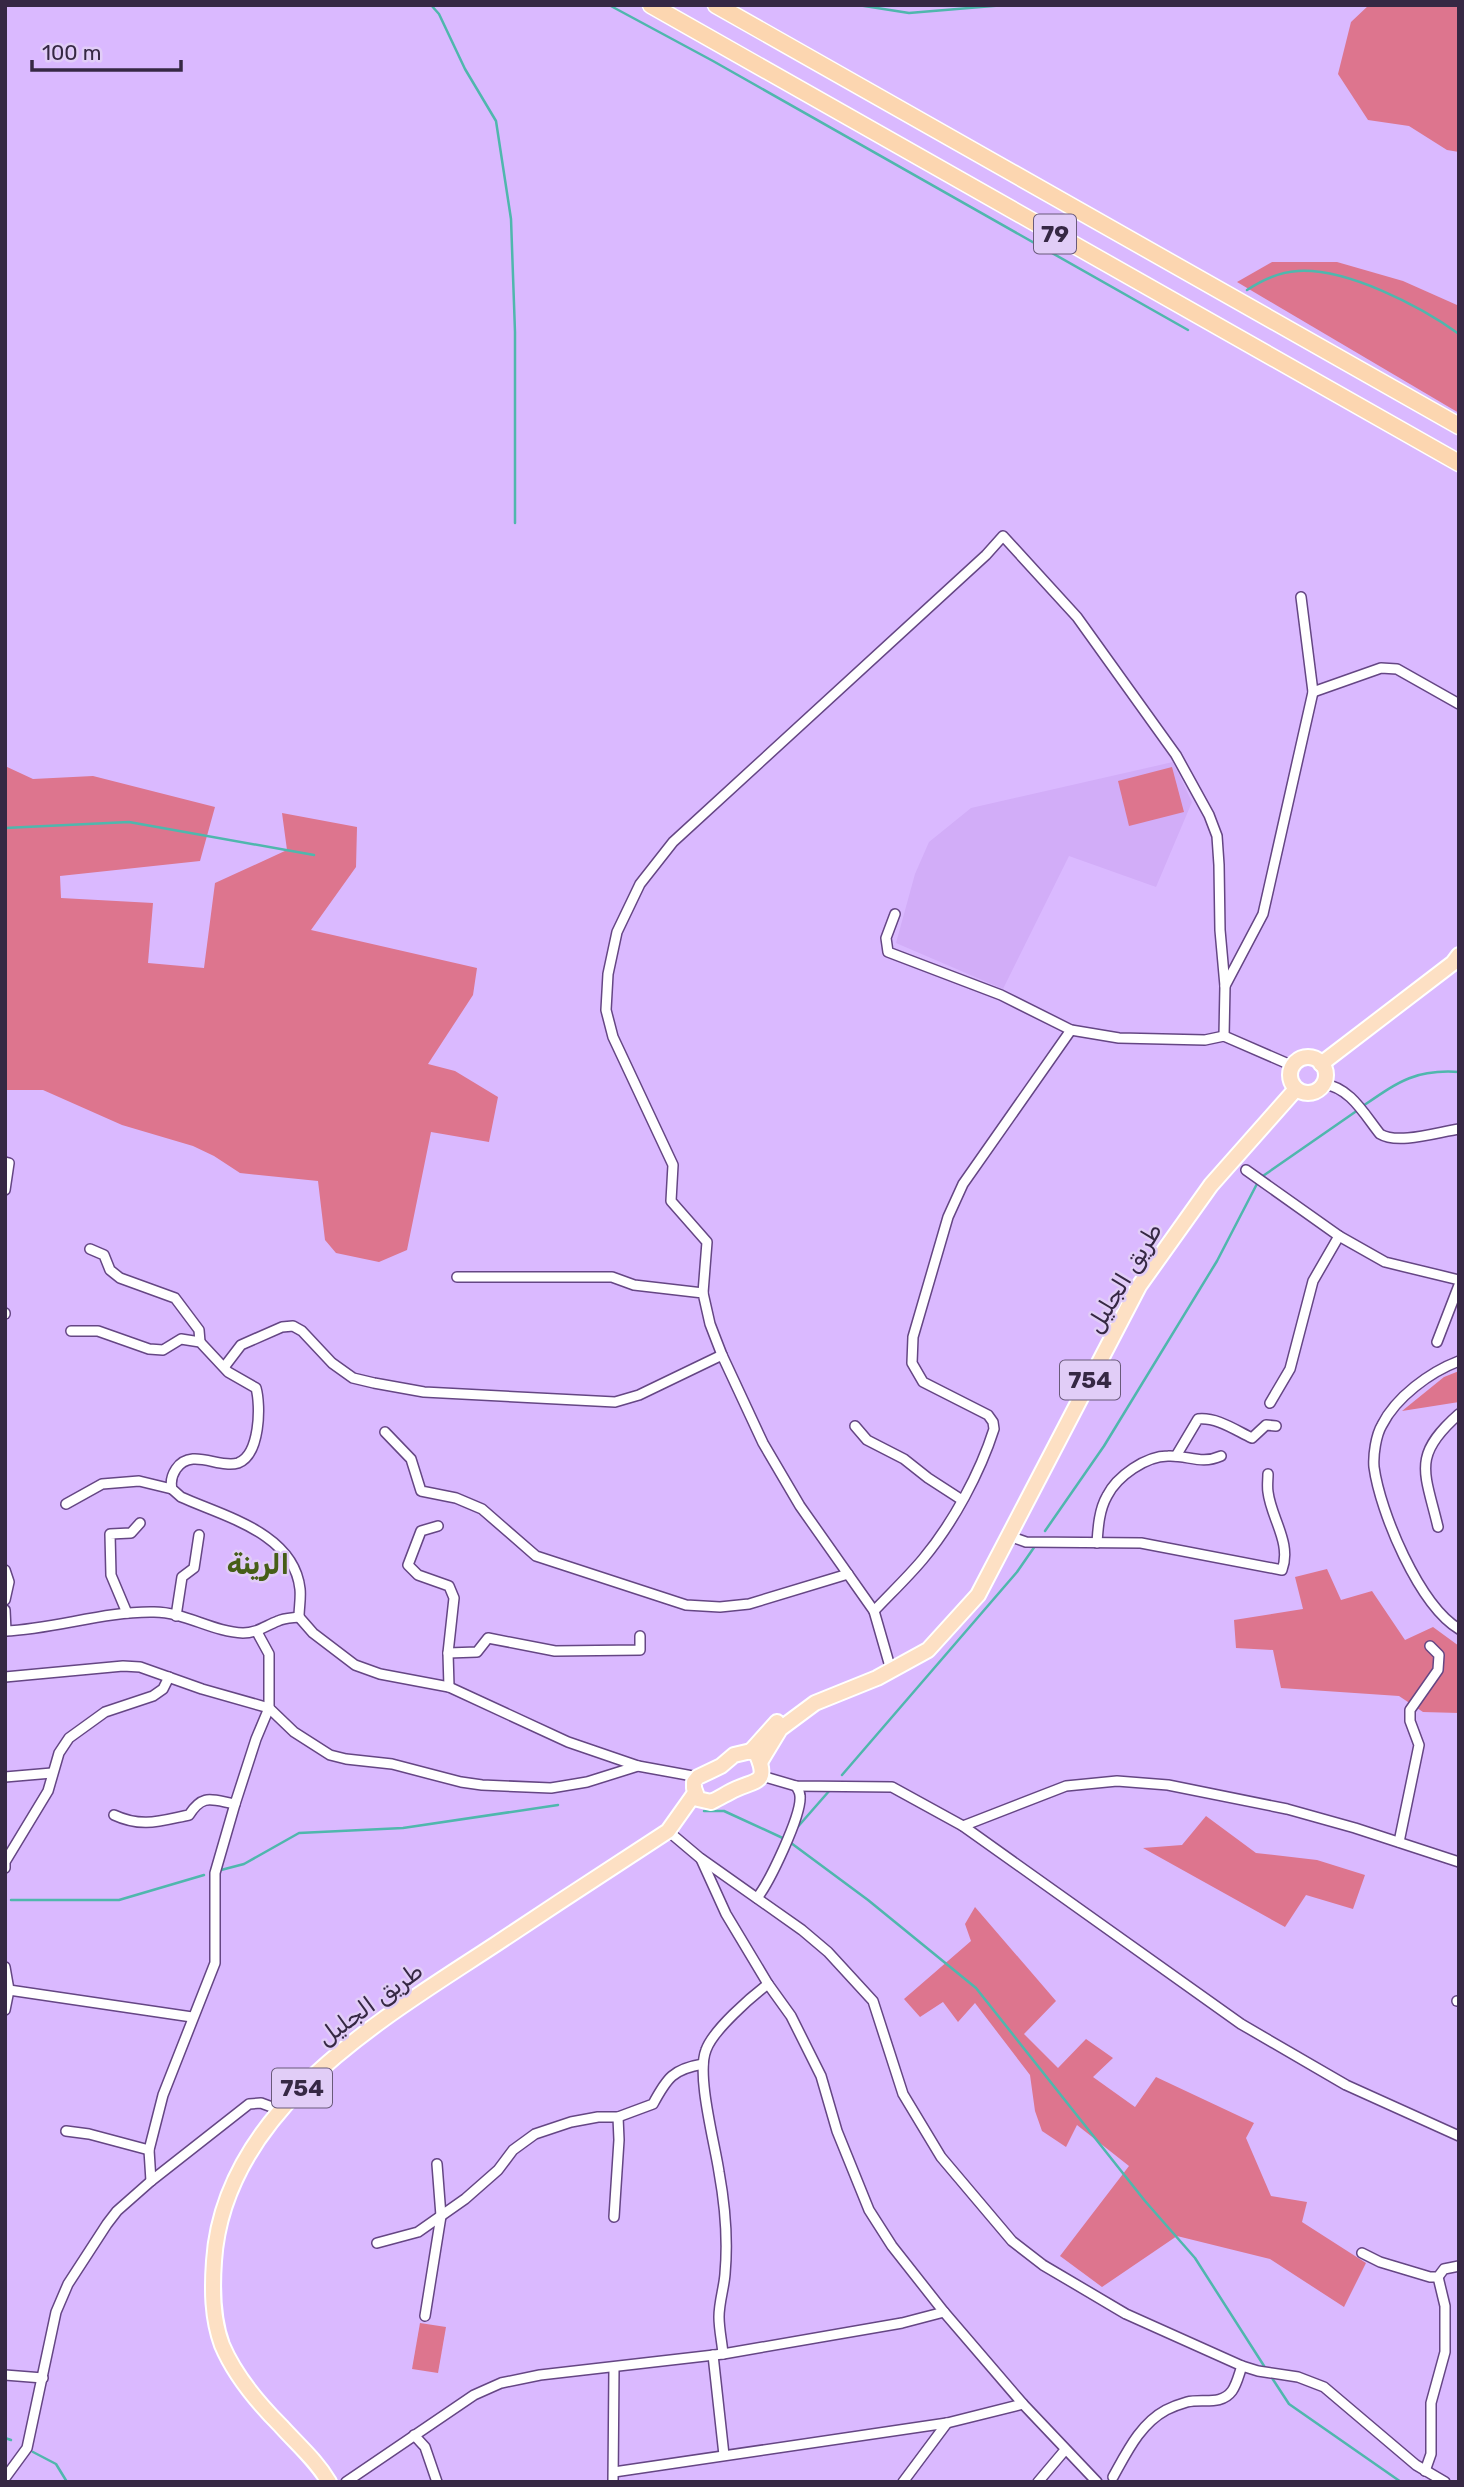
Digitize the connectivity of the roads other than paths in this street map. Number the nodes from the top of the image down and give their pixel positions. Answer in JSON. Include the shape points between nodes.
{"nodes":[{"id":1,"x":651,"y":5,"type":"edge"},
{"id":2,"x":716,"y":5,"type":"edge"},
{"id":3,"x":1459,"y":426,"type":"edge"},
{"id":4,"x":1459,"y":463,"type":"edge"},
{"id":5,"x":1301,"y":597,"type":"dead end"},
{"id":6,"x":1313,"y":692,"type":"junction"},
{"id":7,"x":1459,"y":704,"type":"edge"},
{"id":8,"x":895,"y":914,"type":"dead end"},
{"id":9,"x":1459,"y":955,"type":"edge"},
{"id":10,"x":1225,"y":986,"type":"junction"},
{"id":11,"x":1071,"y":1030,"type":"junction"},
{"id":12,"x":1224,"y":1036,"type":"junction"},
{"id":13,"x":1321,"y":1063,"type":"junction"},
{"id":14,"x":1293,"y":1066,"type":"junction"},
{"id":15,"x":1323,"y":1084,"type":"junction"},
{"id":16,"x":1296,"y":1088,"type":"junction"},
{"id":17,"x":1459,"y":1129,"type":"edge"},
{"id":18,"x":5,"y":1162,"type":"edge"},
{"id":19,"x":1245,"y":1170,"type":"dead end"},
{"id":20,"x":5,"y":1190,"type":"edge"},
{"id":21,"x":1339,"y":1236,"type":"junction"},
{"id":22,"x":90,"y":1249,"type":"dead end"},
{"id":23,"x":457,"y":1277,"type":"dead end"},
{"id":24,"x":1459,"y":1282,"type":"edge"},
{"id":25,"x":703,"y":1293,"type":"junction"},
{"id":26,"x":71,"y":1331,"type":"dead end"},
{"id":27,"x":200,"y":1342,"type":"junction"},
{"id":28,"x":1437,"y":1342,"type":"dead end"},
{"id":29,"x":722,"y":1355,"type":"junction"},
{"id":30,"x":1459,"y":1361,"type":"edge"},
{"id":31,"x":225,"y":1366,"type":"junction"},
{"id":32,"x":1270,"y":1402,"type":"dead end"},
{"id":33,"x":1459,"y":1414,"type":"edge"},
{"id":34,"x":855,"y":1426,"type":"dead end"},
{"id":35,"x":1276,"y":1426,"type":"dead end"},
{"id":36,"x":385,"y":1433,"type":"dead end"},
{"id":37,"x":1176,"y":1456,"type":"junction"},
{"id":38,"x":1221,"y":1456,"type":"dead end"},
{"id":39,"x":1268,"y":1474,"type":"dead end"},
{"id":40,"x":172,"y":1489,"type":"junction"},
{"id":41,"x":962,"y":1500,"type":"junction"},
{"id":42,"x":66,"y":1504,"type":"dead end"},
{"id":43,"x":140,"y":1522,"type":"dead end"},
{"id":44,"x":438,"y":1526,"type":"dead end"},
{"id":45,"x":1438,"y":1527,"type":"dead end"},
{"id":46,"x":199,"y":1535,"type":"dead end"},
{"id":47,"x":1009,"y":1536,"type":"junction"},
{"id":48,"x":1097,"y":1543,"type":"junction"},
{"id":49,"x":5,"y":1570,"type":"edge"},
{"id":50,"x":848,"y":1574,"type":"junction"},
{"id":51,"x":5,"y":1600,"type":"edge"},
{"id":52,"x":5,"y":1610,"type":"edge"},
{"id":53,"x":874,"y":1611,"type":"junction"},
{"id":54,"x":127,"y":1613,"type":"junction"},
{"id":55,"x":176,"y":1616,"type":"junction"},
{"id":56,"x":299,"y":1616,"type":"junction"},
{"id":57,"x":1459,"y":1629,"type":"edge"},
{"id":58,"x":6,"y":1631,"type":"edge"},
{"id":59,"x":257,"y":1632,"type":"junction"},
{"id":60,"x":639,"y":1636,"type":"dead end"},
{"id":61,"x":1430,"y":1646,"type":"dead end"},
{"id":62,"x":448,"y":1653,"type":"junction"},
{"id":63,"x":891,"y":1670,"type":"junction"},
{"id":64,"x":5,"y":1677,"type":"edge"},
{"id":65,"x":169,"y":1677,"type":"junction"},
{"id":66,"x":449,"y":1687,"type":"junction"},
{"id":67,"x":269,"y":1708,"type":"junction"},
{"id":68,"x":758,"y":1763,"type":"junction"},
{"id":69,"x":638,"y":1766,"type":"junction"},
{"id":70,"x":52,"y":1773,"type":"junction"},
{"id":71,"x":5,"y":1777,"type":"edge"},
{"id":72,"x":698,"y":1777,"type":"junction"},
{"id":73,"x":796,"y":1786,"type":"junction"},
{"id":74,"x":701,"y":1798,"type":"junction"},
{"id":75,"x":235,"y":1804,"type":"junction"},
{"id":76,"x":114,"y":1815,"type":"dead end"},
{"id":77,"x":963,"y":1826,"type":"junction"},
{"id":78,"x":672,"y":1827,"type":"junction"},
{"id":79,"x":1399,"y":1842,"type":"junction"},
{"id":80,"x":700,"y":1858,"type":"junction"},
{"id":81,"x":1458,"y":1859,"type":"edge"},
{"id":82,"x":5,"y":1868,"type":"edge"},
{"id":83,"x":757,"y":1898,"type":"junction"},
{"id":84,"x":5,"y":1967,"type":"edge"},
{"id":85,"x":768,"y":1984,"type":"junction"},
{"id":86,"x":9,"y":1990,"type":"junction"},
{"id":87,"x":5,"y":2010,"type":"edge"},
{"id":88,"x":192,"y":2017,"type":"junction"},
{"id":89,"x":703,"y":2064,"type":"junction"},
{"id":90,"x":280,"y":2110,"type":"junction"},
{"id":91,"x":618,"y":2117,"type":"junction"},
{"id":92,"x":66,"y":2131,"type":"dead end"},
{"id":93,"x":1459,"y":2136,"type":"edge"},
{"id":94,"x":149,"y":2150,"type":"junction"},
{"id":95,"x":437,"y":2164,"type":"dead end"},
{"id":96,"x":152,"y":2181,"type":"junction"},
{"id":97,"x":441,"y":2216,"type":"junction"},
{"id":98,"x":614,"y":2217,"type":"dead end"},
{"id":99,"x":377,"y":2243,"type":"dead end"},
{"id":100,"x":1362,"y":2253,"type":"dead end"},
{"id":101,"x":1459,"y":2266,"type":"edge"},
{"id":102,"x":1438,"y":2277,"type":"junction"},
{"id":103,"x":944,"y":2312,"type":"junction"},
{"id":104,"x":425,"y":2316,"type":"dead end"},
{"id":105,"x":718,"y":2355,"type":"junction"},
{"id":106,"x":1242,"y":2366,"type":"junction"},
{"id":107,"x":614,"y":2368,"type":"junction"},
{"id":108,"x":5,"y":2375,"type":"edge"},
{"id":109,"x":43,"y":2378,"type":"junction"},
{"id":110,"x":1023,"y":2404,"type":"junction"},
{"id":111,"x":947,"y":2423,"type":"junction"},
{"id":112,"x":414,"y":2435,"type":"junction"},
{"id":113,"x":1065,"y":2450,"type":"junction"},
{"id":114,"x":724,"y":2455,"type":"junction"},
{"id":115,"x":1426,"y":2471,"type":"junction"},
{"id":116,"x":613,"y":2477,"type":"edge"},
{"id":117,"x":1113,"y":2477,"type":"dead end"},
{"id":118,"x":5,"y":2478,"type":"edge"},
{"id":119,"x":329,"y":2482,"type":"edge"},
{"id":120,"x":346,"y":2482,"type":"edge"},
{"id":121,"x":437,"y":2482,"type":"edge"},
{"id":122,"x":903,"y":2482,"type":"edge"},
{"id":123,"x":1038,"y":2482,"type":"edge"},
{"id":124,"x":1097,"y":2482,"type":"edge"},
{"id":125,"x":1445,"y":2482,"type":"edge"}],
"edges":[{"from":1,"to":4,"type":"highway","number":"79"},
{"from":2,"to":3,"type":"highway","number":"79"},
{"from":5,"to":6,"type":"street"},
{"from":6,"to":7,"type":"street","via":[[1389,667]]},
{"from":6,"to":10,"type":"street","via":[[1263,914]]},
{"from":8,"to":11,"type":"street","via":[[886,938],[888,953],[1001,995]]},
{"from":9,"to":13,"type":"main road"},
{"from":10,"to":12,"type":"street"},
{"from":10,"to":25,"type":"street","via":[[1217,836],[1209,815],[1176,755],[1077,617],[1003,536],[673,842],[640,884],[617,932],[606,1010],[612,1037],[673,1165],[671,1201],[707,1242]]},
{"from":11,"to":12,"type":"street","via":[[1119,1038],[1205,1040]]},
{"from":11,"to":41,"type":"street","via":[[963,1184],[948,1217],[913,1337],[912,1363],[923,1382],[988,1415],[993,1422],[991,1437]]},
{"from":12,"to":14,"type":"street"},
{"from":13,"to":14,"type":"main road","via":[[1305,1058]]},
{"from":13,"to":15,"type":"main road","via":[[1326,1076]]},
{"from":14,"to":16,"type":"main road","via":[[1290,1077]]},
{"from":15,"to":16,"type":"main road","via":[[1309,1093]]},
{"from":15,"to":17,"type":"street","via":[[1346,1091],[1387,1138]]},
{"from":16,"to":47,"type":"main road","name":"طريق الجليل","number":"754","via":[[1211,1185],[1139,1286]]},
{"from":18,"to":20,"type":"street","via":[[9,1163]]},
{"from":19,"to":21,"type":"street"},
{"from":21,"to":24,"type":"street","via":[[1385,1262]]},
{"from":21,"to":32,"type":"street","via":[[1313,1281],[1290,1369]]},
{"from":22,"to":27,"type":"street","via":[[104,1255],[110,1270],[120,1278],[175,1298],[200,1330]]},
{"from":23,"to":25,"type":"street","via":[[612,1277],[634,1285]]},
{"from":24,"to":28,"type":"street"},
{"from":25,"to":29,"type":"street"},
{"from":26,"to":27,"type":"street","via":[[98,1331],[149,1349],[163,1350],[181,1339]]},
{"from":27,"to":31,"type":"street"},
{"from":29,"to":31,"type":"street","via":[[615,1402],[425,1392],[374,1384],[353,1378],[332,1363],[293,1326],[241,1345]]},
{"from":29,"to":50,"type":"street","via":[[763,1443]]},
{"from":30,"to":57,"type":"street","via":[[1418,1384],[1381,1425],[1374,1466],[1394,1538],[1406,1563],[1432,1601]]},
{"from":31,"to":40,"type":"street","via":[[256,1388],[260,1413],[251,1447],[238,1463],[196,1459],[180,1464]]},
{"from":33,"to":45,"type":"street","via":[[1432,1442],[1427,1456],[1425,1472]]},
{"from":34,"to":41,"type":"street","via":[[867,1440],[904,1459]]},
{"from":35,"to":37,"type":"street","via":[[1266,1424],[1252,1438],[1220,1423],[1198,1419]]},
{"from":36,"to":50,"type":"street","via":[[411,1459],[421,1491],[482,1509],[536,1556],[686,1605],[749,1604]]},
{"from":37,"to":38,"type":"street","via":[[1209,1461]]},
{"from":37,"to":48,"type":"street","via":[[1152,1458],[1115,1484],[1102,1508]]},
{"from":39,"to":48,"type":"street","via":[[1268,1492],[1284,1545],[1282,1570],[1141,1543]]},
{"from":40,"to":42,"type":"street","via":[[139,1482],[102,1484]]},
{"from":40,"to":56,"type":"street","via":[[252,1527],[275,1545],[295,1571]]},
{"from":41,"to":53,"type":"street","via":[[943,1534]]},
{"from":43,"to":54,"type":"street","via":[[131,1533],[110,1534],[111,1575]]},
{"from":44,"to":62,"type":"street","via":[[421,1531],[408,1565],[418,1575],[449,1586],[454,1598]]},
{"from":46,"to":55,"type":"street","via":[[194,1568],[182,1577]]},
{"from":47,"to":48,"type":"street","via":[[1026,1542]]},
{"from":47,"to":63,"type":"main road","name":"طريق الجليل","number":"754","via":[[978,1595],[956,1622],[929,1650]]},
{"from":49,"to":51,"type":"street","via":[[9,1582]]},
{"from":50,"to":53,"type":"street"},
{"from":52,"to":58,"type":"street"},
{"from":53,"to":63,"type":"street"},
{"from":54,"to":55,"type":"street"},
{"from":54,"to":58,"type":"street"},
{"from":55,"to":59,"type":"street","via":[[232,1632]]},
{"from":56,"to":59,"type":"street","via":[[281,1619]]},
{"from":56,"to":66,"type":"street","via":[[313,1633],[355,1665]]},
{"from":59,"to":67,"type":"street","via":[[269,1654]]},
{"from":60,"to":62,"type":"street","via":[[640,1650],[555,1651],[488,1638],[477,1652]]},
{"from":61,"to":79,"type":"street","via":[[1439,1656],[1438,1670],[1410,1710],[1419,1745]]},
{"from":62,"to":66,"type":"street"},
{"from":63,"to":68,"type":"main road","name":"طريق الجليل","number":"754","via":[[808,1699],[772,1726]]},
{"from":64,"to":65,"type":"street","via":[[123,1665]]},
{"from":65,"to":67,"type":"street"},
{"from":65,"to":70,"type":"street","via":[[153,1696],[105,1712],[69,1738]]},
{"from":66,"to":69,"type":"street","via":[[568,1742]]},
{"from":67,"to":69,"type":"street","via":[[294,1732],[330,1755],[392,1764],[471,1784],[551,1788]]},
{"from":67,"to":75,"type":"street"},
{"from":68,"to":72,"type":"main road","via":[[734,1755]]},
{"from":68,"to":73,"type":"street"},
{"from":68,"to":74,"type":"main road","via":[[758,1782]]},
{"from":69,"to":72,"type":"street"},
{"from":70,"to":71,"type":"street"},
{"from":70,"to":82,"type":"street","via":[[48,1791]]},
{"from":72,"to":74,"type":"main road","via":[[694,1782]]},
{"from":73,"to":77,"type":"street","via":[[892,1787]]},
{"from":73,"to":83,"type":"street","via":[[799,1804],[791,1829]]},
{"from":74,"to":78,"type":"main road","name":"طريق الجليل","number":"754"},
{"from":75,"to":76,"type":"street","via":[[206,1799],[189,1815],[140,1824]]},
{"from":75,"to":88,"type":"street","via":[[215,1873],[215,1962]]},
{"from":77,"to":79,"type":"street","via":[[1059,1788],[1117,1781],[1168,1784],[1287,1809]]},
{"from":77,"to":93,"type":"street","via":[[1241,2024],[1346,2085]]},
{"from":78,"to":80,"type":"street"},
{"from":78,"to":90,"type":"main road","name":"طريق الجليل","number":"754","via":[[353,2042]]},
{"from":79,"to":81,"type":"street"},
{"from":80,"to":83,"type":"street"},
{"from":80,"to":85,"type":"street","via":[[726,1914]]},
{"from":83,"to":106,"type":"street","via":[[820,1945],[873,2001],[903,2094],[940,2157],[1012,2241],[1126,2314]]},
{"from":84,"to":86,"type":"street"},
{"from":85,"to":89,"type":"street","via":[[748,1999],[711,2041]]},
{"from":85,"to":103,"type":"street","via":[[791,2016],[821,2076],[869,2210]]},
{"from":86,"to":87,"type":"street"},
{"from":86,"to":88,"type":"street"},
{"from":88,"to":94,"type":"street","via":[[163,2095]]},
{"from":89,"to":91,"type":"street","via":[[684,2067],[669,2077],[653,2104]]},
{"from":89,"to":105,"type":"street","via":[[726,2234]]},
{"from":90,"to":96,"type":"street","via":[[249,2104]]},
{"from":90,"to":119,"type":"main road","name":"طريق الجليل","number":"754","via":[[240,2170],[220,2221],[213,2276],[216,2321],[233,2368],[319,2464]]},
{"from":91,"to":97,"type":"street","via":[[571,2122],[535,2134]]},
{"from":91,"to":98,"type":"street"},
{"from":92,"to":94,"type":"street"},
{"from":94,"to":96,"type":"street"},
{"from":95,"to":97,"type":"street"},
{"from":96,"to":109,"type":"street","via":[[117,2211],[68,2284],[56,2312]]},
{"from":97,"to":99,"type":"street","via":[[418,2232]]},
{"from":97,"to":104,"type":"street"},
{"from":100,"to":102,"type":"street"},
{"from":101,"to":102,"type":"street","via":[[1444,2269]]},
{"from":102,"to":115,"type":"street","via":[[1445,2306],[1445,2352],[1430,2410],[1431,2454]]},
{"from":103,"to":105,"type":"street"},
{"from":103,"to":110,"type":"street"},
{"from":105,"to":107,"type":"street"},
{"from":105,"to":114,"type":"street"},
{"from":106,"to":115,"type":"street","via":[[1324,2387]]},
{"from":106,"to":117,"type":"street","via":[[1234,2390],[1226,2397],[1188,2401],[1147,2424]]},
{"from":107,"to":112,"type":"street","via":[[501,2384],[474,2395]]},
{"from":107,"to":116,"type":"street"},
{"from":108,"to":109,"type":"street"},
{"from":109,"to":118,"type":"street","via":[[27,2448]]},
{"from":110,"to":111,"type":"street"},
{"from":110,"to":113,"type":"street"},
{"from":111,"to":114,"type":"street"},
{"from":111,"to":122,"type":"street"},
{"from":112,"to":120,"type":"street"},
{"from":112,"to":121,"type":"street","via":[[425,2446]]},
{"from":113,"to":123,"type":"street"},
{"from":113,"to":124,"type":"street"},
{"from":114,"to":116,"type":"street"},
{"from":115,"to":125,"type":"street"}]}
